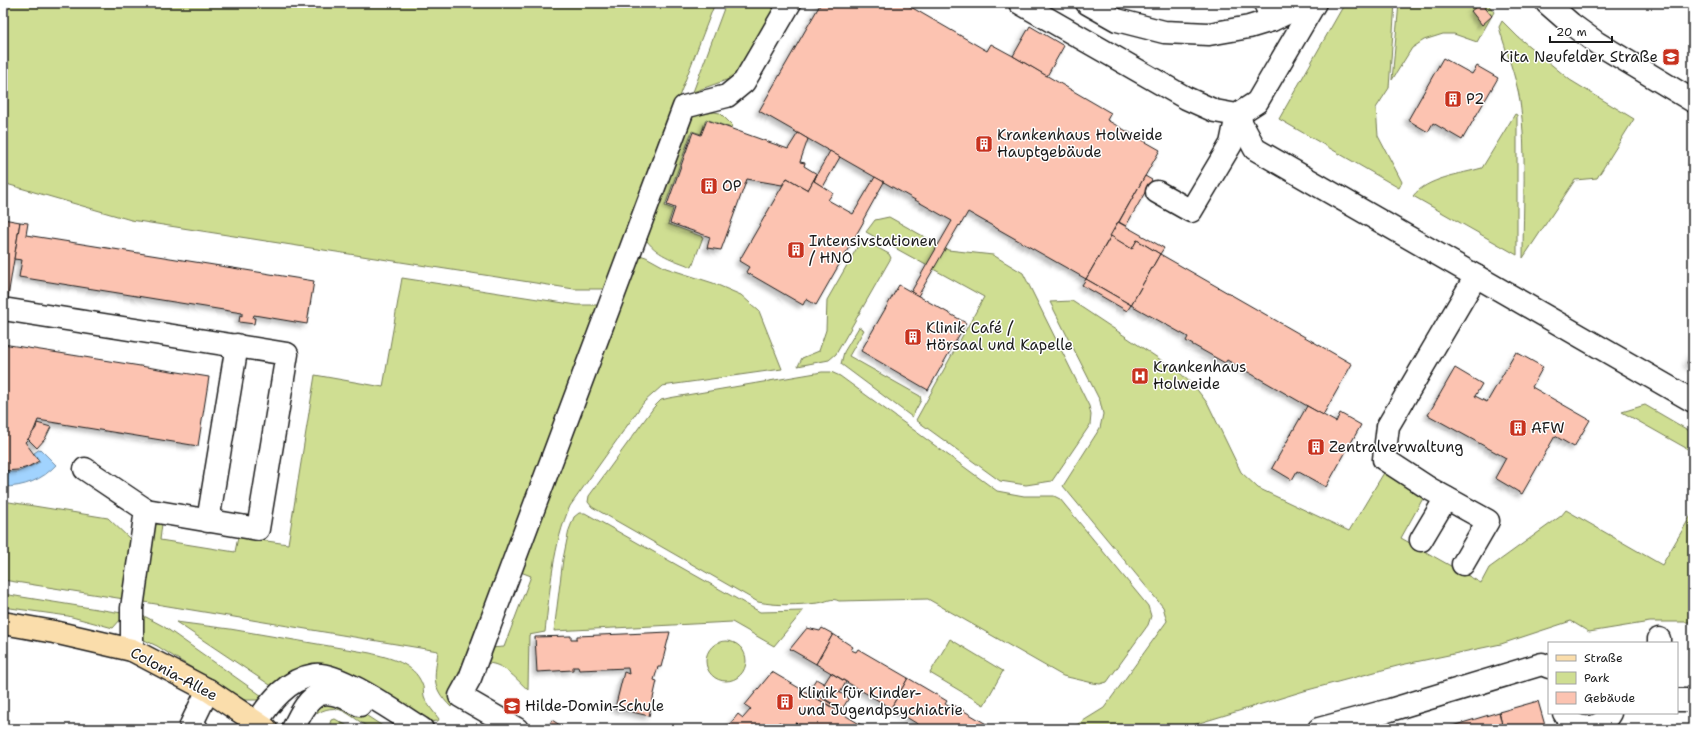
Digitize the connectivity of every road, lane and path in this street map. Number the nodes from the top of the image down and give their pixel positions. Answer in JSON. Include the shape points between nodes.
{"nodes":[{"id":1,"x":790,"y":3,"type":"edge"},
{"id":2,"x":1020,"y":3,"type":"edge"},
{"id":3,"x":1087,"y":3,"type":"edge"},
{"id":4,"x":1308,"y":3,"type":"edge"},
{"id":5,"x":1315,"y":3,"type":"edge"},
{"id":6,"x":1547,"y":3,"type":"edge"},
{"id":7,"x":1269,"y":12,"type":"edge"},
{"id":8,"x":1693,"y":101,"type":"edge"},
{"id":9,"x":1237,"y":115,"type":"junction"},
{"id":10,"x":1157,"y":192,"type":"dead end"},
{"id":11,"x":1476,"y":276,"type":"junction"},
{"id":12,"x":3,"y":309,"type":"edge"},
{"id":13,"x":237,"y":345,"type":"junction"},
{"id":14,"x":1693,"y":401,"type":"edge"},
{"id":15,"x":85,"y":470,"type":"dead end"},
{"id":16,"x":1446,"y":498,"type":"junction"},
{"id":17,"x":146,"y":510,"type":"junction"},
{"id":18,"x":208,"y":521,"type":"junction"},
{"id":19,"x":1422,"y":540,"type":"dead end"},
{"id":20,"x":1463,"y":564,"type":"dead end"},
{"id":21,"x":3,"y":623,"type":"edge"},
{"id":22,"x":132,"y":650,"type":"junction"},
{"id":23,"x":1548,"y":667,"type":"edge"},
{"id":24,"x":208,"y":690,"type":"junction"},
{"id":25,"x":1678,"y":700,"type":"edge"},
{"id":26,"x":1693,"y":700,"type":"edge"},
{"id":27,"x":1565,"y":714,"type":"edge"},
{"id":28,"x":402,"y":717,"type":"junction"},
{"id":29,"x":1600,"y":723,"type":"edge"},
{"id":30,"x":261,"y":726,"type":"edge"},
{"id":31,"x":193,"y":728,"type":"edge"},
{"id":32,"x":293,"y":729,"type":"edge"},
{"id":33,"x":422,"y":729,"type":"edge"},
{"id":34,"x":518,"y":729,"type":"edge"},
{"id":35,"x":1319,"y":729,"type":"edge"}],
"edges":[{"from":1,"to":34,"type":"street","via":[[744,82],[727,96],[684,107],[470,678],[460,696]]},
{"from":2,"to":9,"type":"street","via":[[1186,98],[1215,111]]},
{"from":3,"to":7,"type":"street","via":[[1117,20],[1164,32],[1209,34],[1249,27]]},
{"from":4,"to":7,"type":"street"},
{"from":5,"to":9,"type":"street","via":[[1257,102]]},
{"from":6,"to":8,"type":"street","via":[[1597,43]]},
{"from":9,"to":10,"type":"street","via":[[1231,144],[1191,211]]},
{"from":9,"to":11,"type":"street","via":[[1255,149]]},
{"from":11,"to":14,"type":"street"},
{"from":11,"to":16,"type":"street","via":[[1388,426],[1384,458]]},
{"from":12,"to":13,"type":"street"},
{"from":13,"to":18,"type":"street"},
{"from":13,"to":18,"type":"street","via":[[287,354],[258,529]]},
{"from":15,"to":17,"type":"street"},
{"from":16,"to":19,"type":"street"},
{"from":16,"to":20,"type":"street","via":[[1488,521]]},
{"from":17,"to":18,"type":"street"},
{"from":17,"to":22,"type":"street","via":[[132,608]]},
{"from":21,"to":22,"type":"main road","name":"Colonia-Allee"},
{"from":22,"to":24,"type":"main road","name":"Colonia-Allee"},
{"from":23,"to":35,"type":"street","via":[[1542,664]]},
{"from":24,"to":30,"type":"main road","name":"Colonia-Allee"},
{"from":24,"to":31,"type":"street"},
{"from":25,"to":26,"type":"street"},
{"from":27,"to":29,"type":"street","via":[[1577,727],[1586,729]]},
{"from":28,"to":30,"type":"street","via":[[344,681],[315,674],[296,682],[274,698]]},
{"from":28,"to":32,"type":"street","via":[[364,707],[343,696],[327,692],[314,696],[303,707]]},
{"from":28,"to":33,"type":"street"}]}
